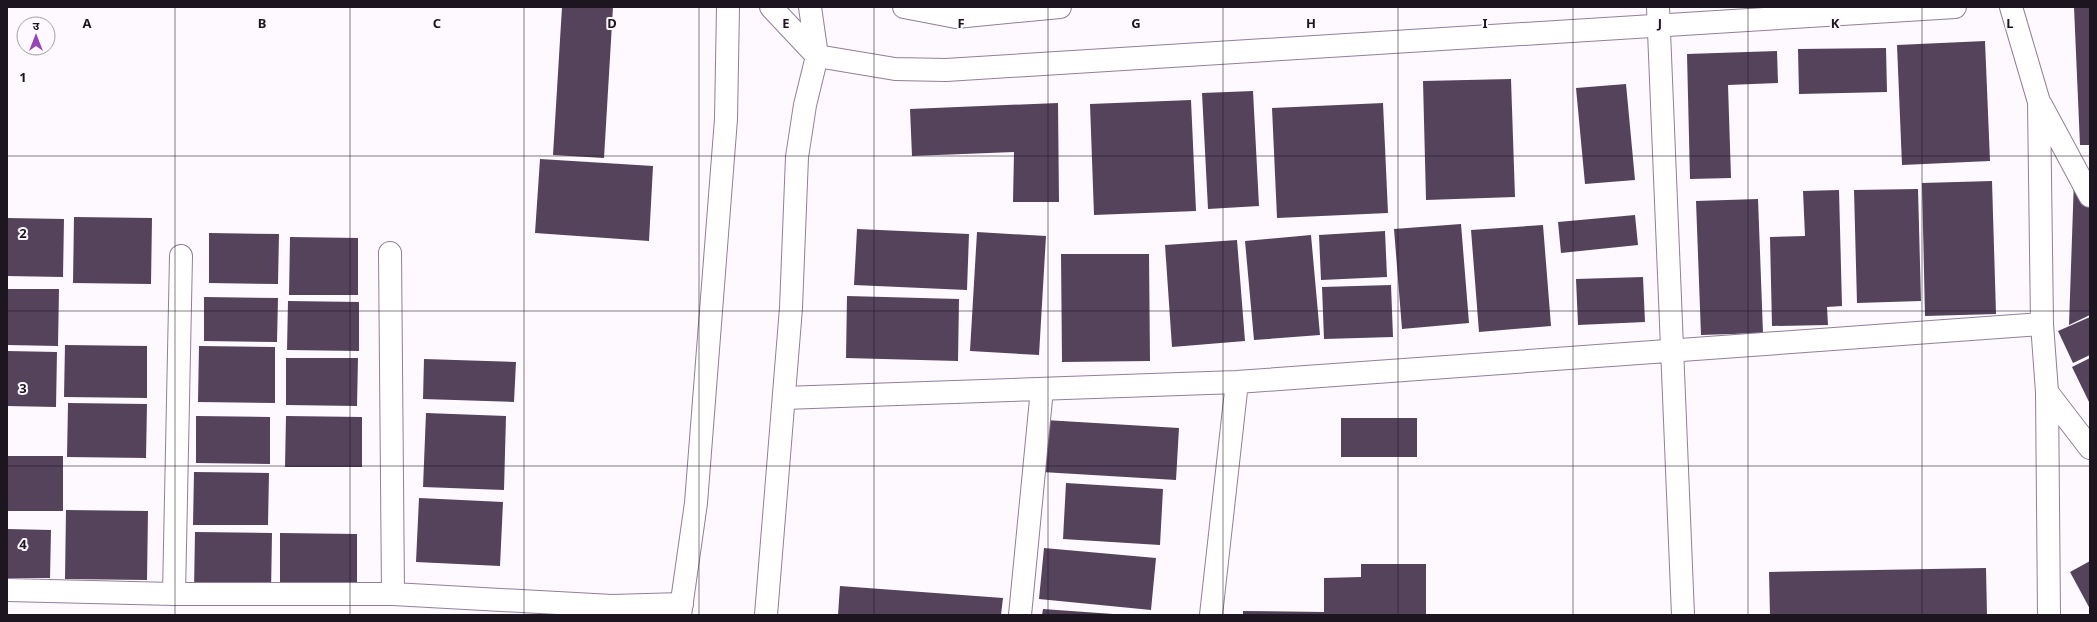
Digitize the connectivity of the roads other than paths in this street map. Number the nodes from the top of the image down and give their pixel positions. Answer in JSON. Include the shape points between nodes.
{"nodes":[{"id":1,"x":728,"y":7,"type":"edge"},
{"id":2,"x":771,"y":7,"type":"edge"},
{"id":3,"x":810,"y":7,"type":"edge"},
{"id":4,"x":904,"y":7,"type":"edge"},
{"id":5,"x":1053,"y":7,"type":"edge"},
{"id":6,"x":1955,"y":7,"type":"edge"},
{"id":7,"x":2011,"y":7,"type":"edge"},
{"id":8,"x":1658,"y":16,"type":"edge"},
{"id":9,"x":817,"y":56,"type":"junction"},
{"id":10,"x":2039,"y":102,"type":"junction"},
{"id":11,"x":2090,"y":196,"type":"edge"},
{"id":12,"x":390,"y":253,"type":"dead end"},
{"id":13,"x":181,"y":256,"type":"dead end"},
{"id":14,"x":2042,"y":324,"type":"junction"},
{"id":15,"x":1672,"y":350,"type":"junction"},
{"id":16,"x":1237,"y":382,"type":"junction"},
{"id":17,"x":1042,"y":388,"type":"junction"},
{"id":18,"x":2047,"y":392,"type":"junction"},
{"id":19,"x":784,"y":398,"type":"junction"},
{"id":20,"x":2090,"y":448,"type":"edge"},
{"id":21,"x":7,"y":590,"type":"edge"},
{"id":22,"x":174,"y":594,"type":"junction"},
{"id":23,"x":393,"y":594,"type":"junction"},
{"id":24,"x":681,"y":609,"type":"edge"},
{"id":25,"x":766,"y":615,"type":"edge"},
{"id":26,"x":1020,"y":615,"type":"edge"},
{"id":27,"x":1211,"y":615,"type":"edge"},
{"id":28,"x":1683,"y":615,"type":"edge"},
{"id":29,"x":2049,"y":615,"type":"edge"}],
"edges":[{"from":1,"to":24,"type":"street","via":[[726,119],[698,480]]},
{"from":2,"to":9,"type":"street"},
{"from":3,"to":9,"type":"street"},
{"from":4,"to":5,"type":"street","via":[[956,17]]},
{"from":6,"to":8,"type":"street"},
{"from":7,"to":10,"type":"street"},
{"from":8,"to":9,"type":"street","via":[[946,70],[894,69]]},
{"from":8,"to":15,"type":"street"},
{"from":9,"to":19,"type":"street","via":[[804,105],[797,157],[791,308]]},
{"from":10,"to":11,"type":"street"},
{"from":10,"to":14,"type":"street"},
{"from":12,"to":23,"type":"street"},
{"from":13,"to":22,"type":"street"},
{"from":14,"to":15,"type":"street"},
{"from":14,"to":18,"type":"street"},
{"from":15,"to":16,"type":"street"},
{"from":15,"to":28,"type":"street"},
{"from":16,"to":17,"type":"street"},
{"from":16,"to":27,"type":"street"},
{"from":17,"to":19,"type":"street"},
{"from":17,"to":26,"type":"street"},
{"from":18,"to":20,"type":"street"},
{"from":18,"to":29,"type":"street"},
{"from":19,"to":25,"type":"street"},
{"from":21,"to":22,"type":"street"},
{"from":22,"to":23,"type":"street"},
{"from":23,"to":24,"type":"street"}]}
